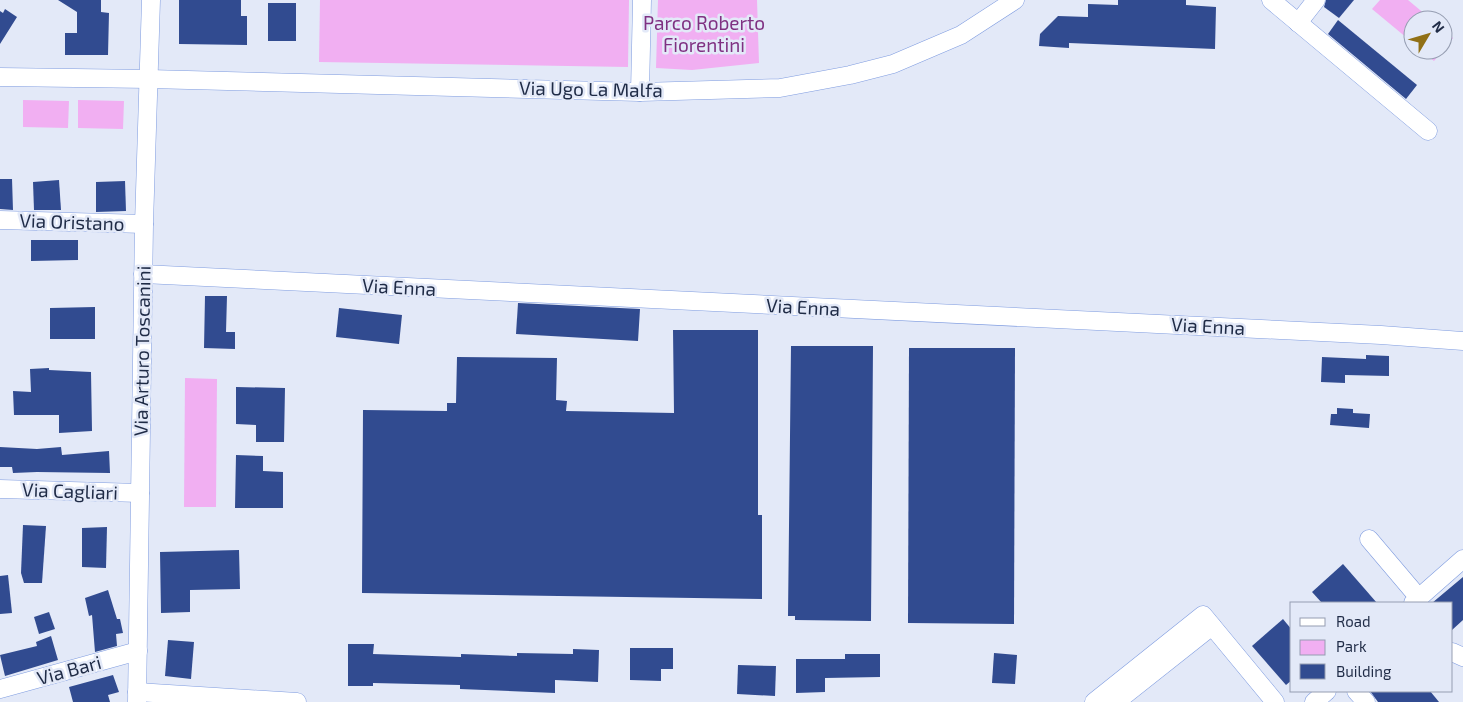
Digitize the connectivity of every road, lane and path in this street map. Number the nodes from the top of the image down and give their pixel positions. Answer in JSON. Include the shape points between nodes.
{"nodes":[{"id":1,"x":150,"y":0,"type":"edge"},
{"id":2,"x":642,"y":0,"type":"edge"},
{"id":3,"x":1014,"y":0,"type":"edge"},
{"id":4,"x":1271,"y":0,"type":"edge"},
{"id":5,"x":1316,"y":0,"type":"edge"},
{"id":6,"x":1298,"y":23,"type":"junction"},
{"id":7,"x":0,"y":77,"type":"edge"},
{"id":8,"x":149,"y":79,"type":"junction"},
{"id":9,"x":640,"y":92,"type":"junction"},
{"id":10,"x":1428,"y":131,"type":"dead end"},
{"id":11,"x":0,"y":220,"type":"edge"},
{"id":12,"x":144,"y":224,"type":"junction"},
{"id":13,"x":143,"y":274,"type":"junction"},
{"id":14,"x":1463,"y":340,"type":"edge"},
{"id":15,"x":0,"y":489,"type":"edge"},
{"id":16,"x":140,"y":493,"type":"junction"},
{"id":17,"x":1369,"y":540,"type":"dead end"},
{"id":18,"x":1463,"y":559,"type":"edge"},
{"id":19,"x":1416,"y":601,"type":"edge"},
{"id":20,"x":1207,"y":621,"type":"junction"},
{"id":21,"x":138,"y":651,"type":"junction"},
{"id":22,"x":0,"y":689,"type":"edge"},
{"id":23,"x":1326,"y":692,"type":"edge"},
{"id":24,"x":1357,"y":692,"type":"edge"},
{"id":25,"x":137,"y":697,"type":"edge"},
{"id":26,"x":297,"y":702,"type":"edge"},
{"id":27,"x":1094,"y":702,"type":"edge"},
{"id":28,"x":1116,"y":702,"type":"edge"},
{"id":29,"x":1275,"y":702,"type":"edge"},
{"id":30,"x":1314,"y":702,"type":"edge"},
{"id":31,"x":1366,"y":702,"type":"edge"}],
"edges":[{"from":1,"to":8,"type":"street","name":"Via Arturo Toscanini"},
{"from":2,"to":9,"type":"street"},
{"from":3,"to":9,"type":"street","name":"Via Ugo La Malfa","via":[[961,36],[893,64],[850,75],[780,88]]},
{"from":4,"to":6,"type":"street"},
{"from":5,"to":6,"type":"street"},
{"from":6,"to":10,"type":"street"},
{"from":7,"to":8,"type":"street","name":"Via Ugo La Malfa"},
{"from":8,"to":9,"type":"street","name":"Via Ugo La Malfa"},
{"from":8,"to":12,"type":"street","name":"Via Arturo Toscanini"},
{"from":11,"to":12,"type":"street","name":"Via Oristano"},
{"from":12,"to":13,"type":"street","name":"Via Arturo Toscanini"},
{"from":13,"to":14,"type":"street","name":"Via Enna"},
{"from":13,"to":16,"type":"street","name":"Via Arturo Toscanini"},
{"from":15,"to":16,"type":"street","name":"Via Cagliari"},
{"from":16,"to":21,"type":"street","name":"Via Arturo Toscanini"},
{"from":17,"to":19,"type":"street"},
{"from":18,"to":19,"type":"street"},
{"from":20,"to":27,"type":"street"},
{"from":20,"to":28,"type":"street"},
{"from":20,"to":29,"type":"street"},
{"from":21,"to":22,"type":"street","name":"Via Bari"},
{"from":21,"to":25,"type":"street","name":"Via Arturo Toscanini"},
{"from":23,"to":30,"type":"street"},
{"from":24,"to":31,"type":"street"},
{"from":25,"to":26,"type":"street"}]}
